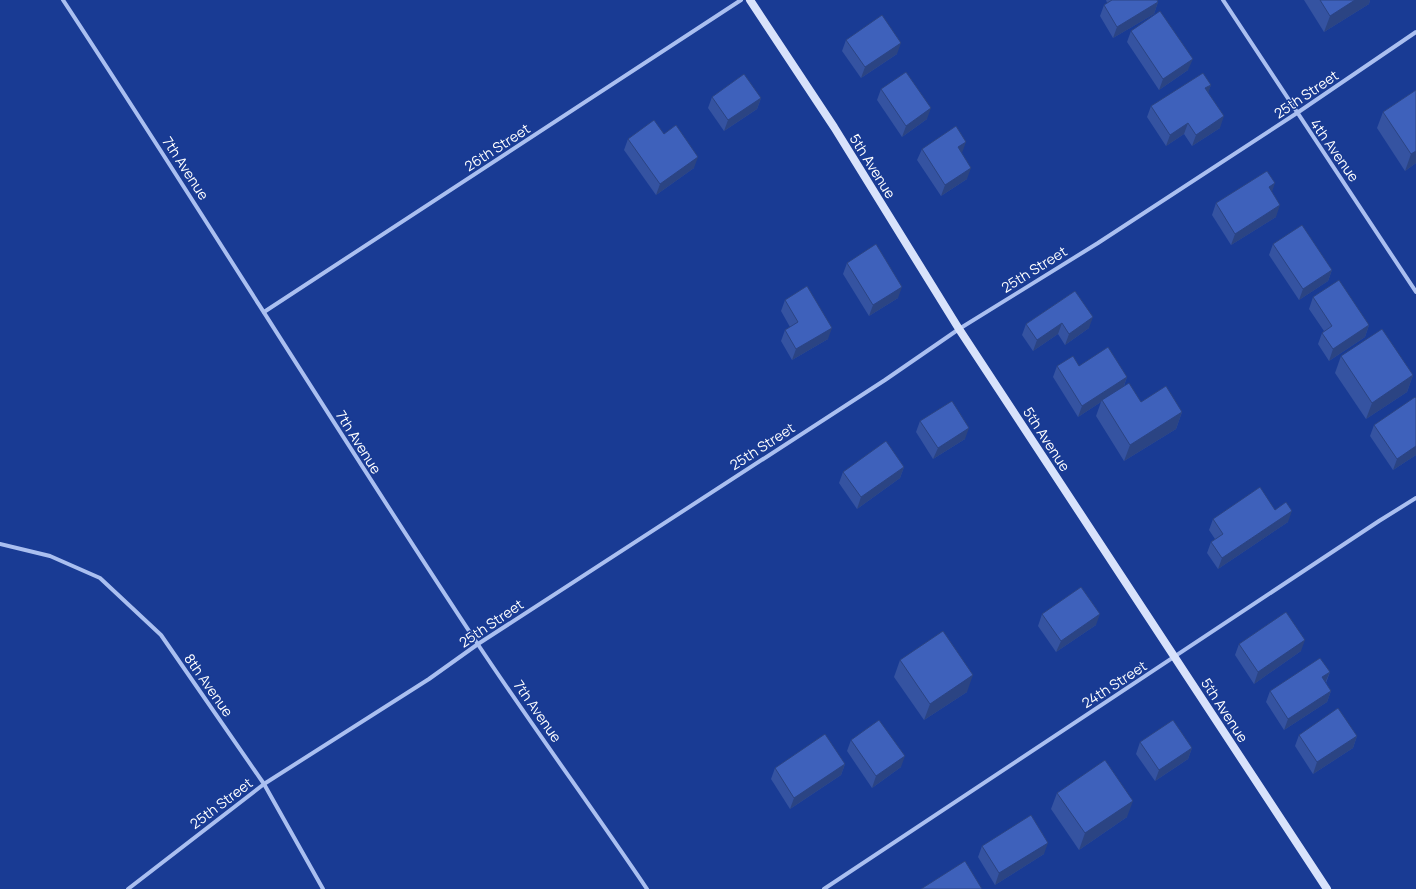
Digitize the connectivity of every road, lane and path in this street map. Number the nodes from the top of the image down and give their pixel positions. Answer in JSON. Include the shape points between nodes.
{"nodes":[{"id":1,"x":63,"y":0,"type":"edge"},
{"id":2,"x":741,"y":0,"type":"edge"},
{"id":3,"x":750,"y":0,"type":"edge"},
{"id":4,"x":1224,"y":0,"type":"edge"},
{"id":5,"x":1416,"y":32,"type":"edge"},
{"id":6,"x":1297,"y":113,"type":"junction"},
{"id":7,"x":1416,"y":292,"type":"edge"},
{"id":8,"x":264,"y":312,"type":"junction"},
{"id":9,"x":959,"y":329,"type":"junction"},
{"id":10,"x":1416,"y":498,"type":"edge"},
{"id":11,"x":0,"y":544,"type":"edge"},
{"id":12,"x":478,"y":644,"type":"junction"},
{"id":13,"x":1175,"y":658,"type":"junction"},
{"id":14,"x":264,"y":784,"type":"junction"},
{"id":15,"x":128,"y":889,"type":"edge"},
{"id":16,"x":323,"y":889,"type":"edge"},
{"id":17,"x":647,"y":889,"type":"edge"},
{"id":18,"x":824,"y":889,"type":"edge"},
{"id":19,"x":1327,"y":889,"type":"edge"}],
"edges":[{"from":1,"to":8,"type":"street","name":"7th Avenue","via":[[166,156]]},
{"from":2,"to":8,"type":"street","name":"26th Street"},
{"from":3,"to":9,"type":"street","name":"5th Avenue","via":[[834,127]]},
{"from":4,"to":6,"type":"street","name":"4th Avenue"},
{"from":5,"to":6,"type":"street","name":"25th Street"},
{"from":6,"to":7,"type":"street","name":"4th Avenue"},
{"from":6,"to":9,"type":"street","name":"25th Street","via":[[1098,243]]},
{"from":8,"to":12,"type":"street","name":"7th Avenue"},
{"from":9,"to":12,"type":"street","name":"25th Street","via":[[885,380]]},
{"from":9,"to":13,"type":"street","name":"5th Avenue"},
{"from":10,"to":13,"type":"street","name":"24th Street"},
{"from":11,"to":14,"type":"street","name":"8th Avenue","via":[[50,556],[100,578],[161,635]]},
{"from":12,"to":14,"type":"street","name":"25th Street","via":[[429,679]]},
{"from":12,"to":17,"type":"street","name":"7th Avenue"},
{"from":13,"to":18,"type":"street","name":"24th Street"},
{"from":13,"to":19,"type":"street","name":"5th Avenue"},
{"from":14,"to":15,"type":"street","name":"25th Street"},
{"from":14,"to":16,"type":"street","name":"8th Avenue"}]}
